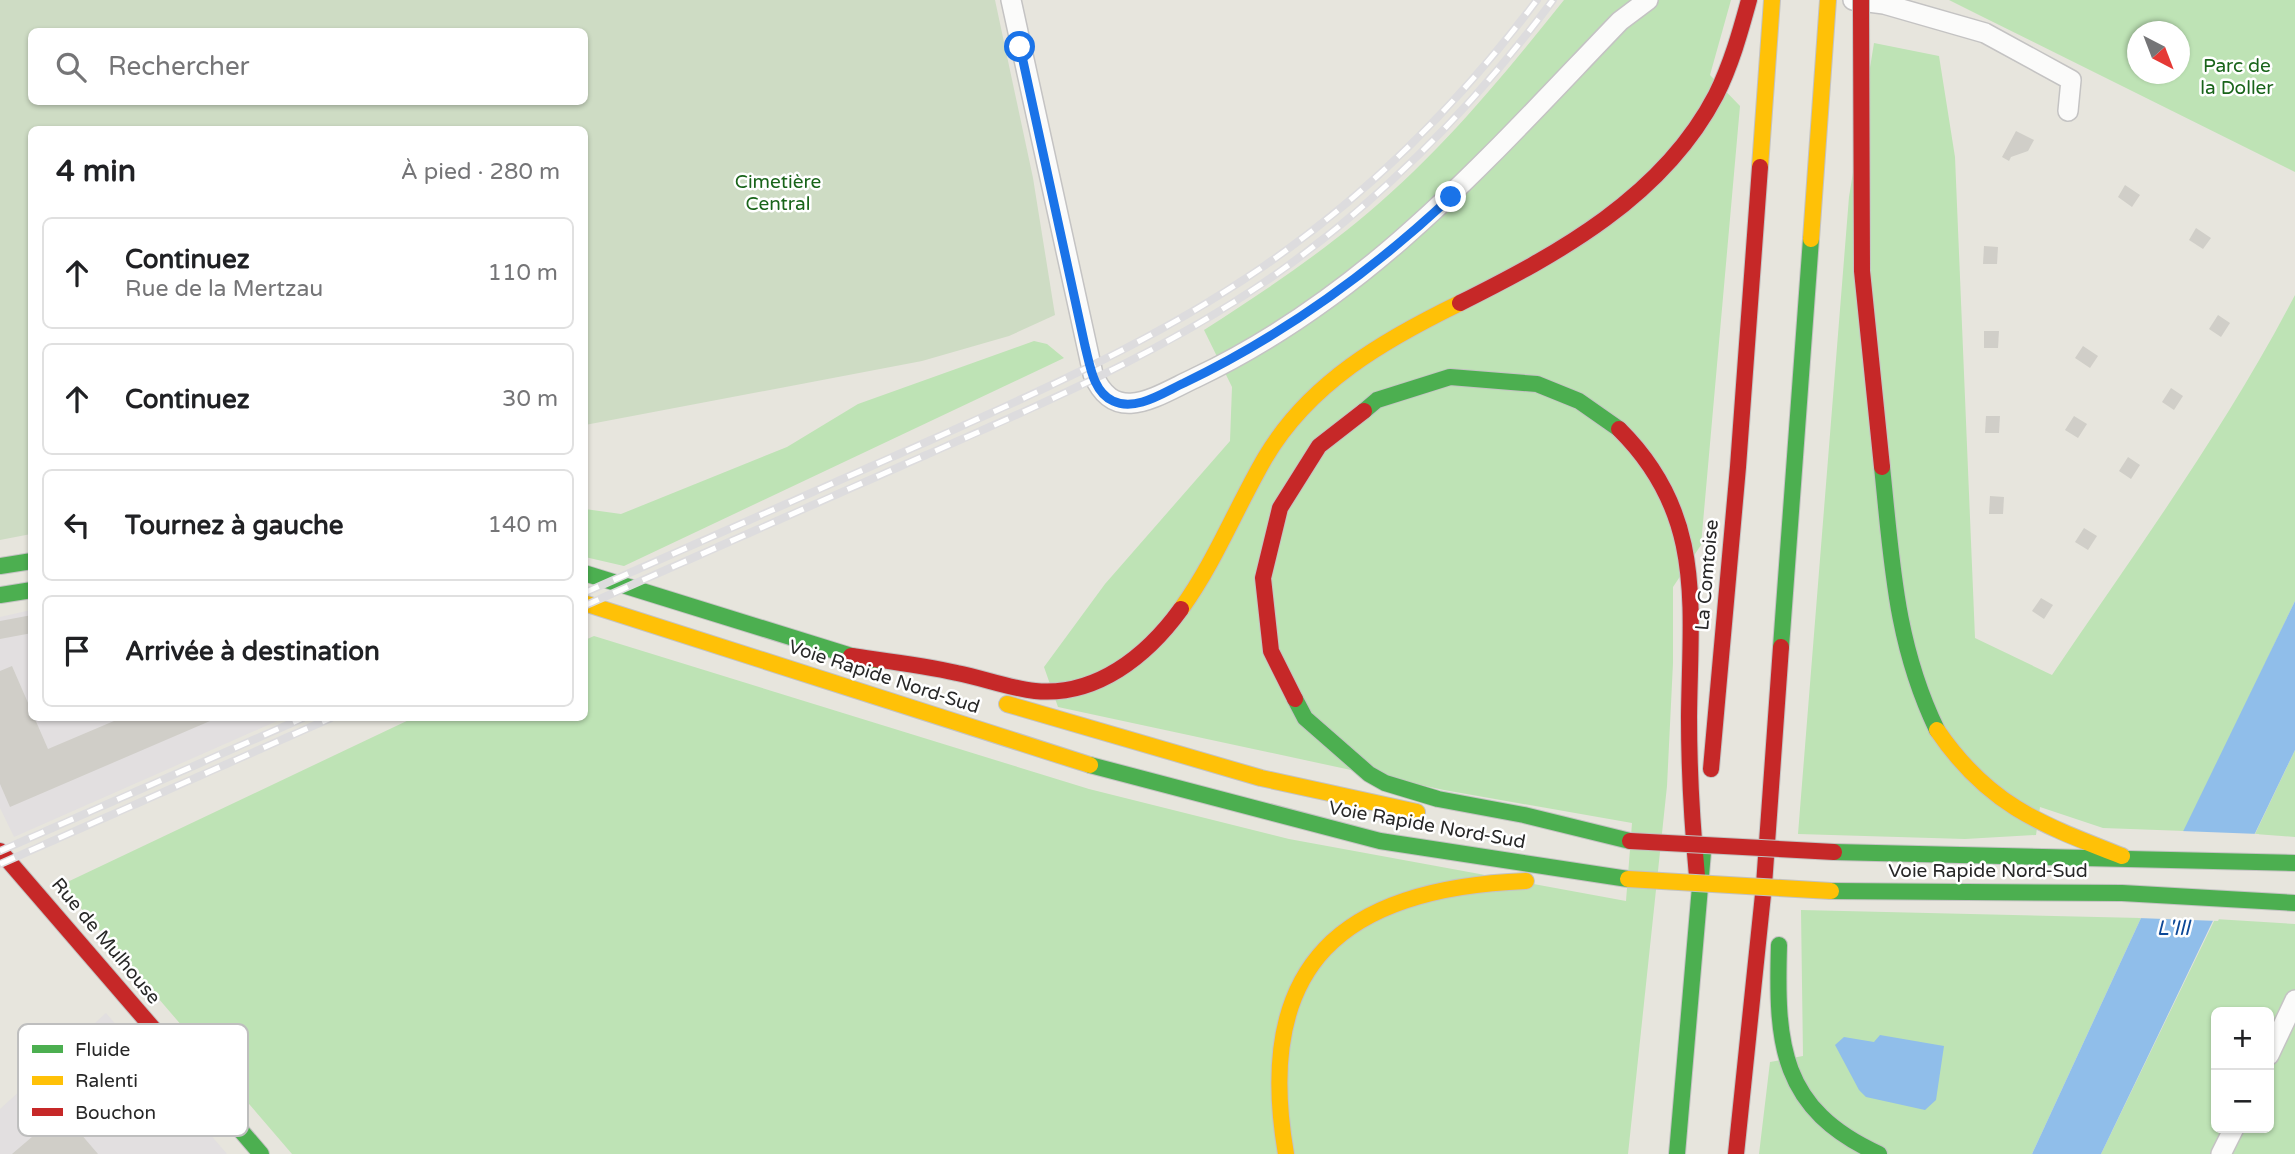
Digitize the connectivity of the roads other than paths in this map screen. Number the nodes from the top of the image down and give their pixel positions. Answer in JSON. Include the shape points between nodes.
{"nodes":[{"id":1,"x":1011,"y":0,"type":"edge"},
{"id":2,"x":1648,"y":0,"type":"edge"},
{"id":3,"x":1749,"y":0,"type":"edge"},
{"id":4,"x":1772,"y":1,"type":"edge"},
{"id":5,"x":1828,"y":4,"type":"edge"},
{"id":6,"x":1858,"y":4,"type":"edge"},
{"id":7,"x":2068,"y":111,"type":"dead end"},
{"id":8,"x":1794,"y":505,"type":"junction"},
{"id":9,"x":28,"y":562,"type":"edge"},
{"id":10,"x":0,"y":566,"type":"edge"},
{"id":11,"x":588,"y":574,"type":"edge"},
{"id":12,"x":28,"y":591,"type":"edge"},
{"id":13,"x":0,"y":595,"type":"edge"},
{"id":14,"x":588,"y":604,"type":"edge"},
{"id":15,"x":851,"y":656,"type":"junction"},
{"id":16,"x":1630,"y":841,"type":"junction"},
{"id":17,"x":0,"y":851,"type":"edge"},
{"id":18,"x":2127,"y":857,"type":"junction"},
{"id":19,"x":2295,"y":863,"type":"edge"},
{"id":20,"x":1628,"y":879,"type":"junction"},
{"id":21,"x":1699,"y":894,"type":"junction"},
{"id":22,"x":2295,"y":903,"type":"edge"},
{"id":23,"x":1780,"y":907,"type":"dead end"},
{"id":24,"x":1779,"y":934,"type":"dead end"},
{"id":25,"x":1692,"y":961,"type":"junction"},
{"id":26,"x":2295,"y":1000,"type":"edge"},
{"id":27,"x":149,"y":1024,"type":"edge"},
{"id":28,"x":2274,"y":1044,"type":"edge"},
{"id":29,"x":1668,"y":1069,"type":"dead end"},
{"id":30,"x":2232,"y":1133,"type":"edge"},
{"id":31,"x":245,"y":1136,"type":"edge"},
{"id":32,"x":261,"y":1154,"type":"edge"},
{"id":33,"x":1286,"y":1154,"type":"edge"},
{"id":34,"x":1677,"y":1154,"type":"edge"},
{"id":35,"x":1736,"y":1154,"type":"edge"},
{"id":36,"x":1879,"y":1154,"type":"edge"},
{"id":37,"x":2221,"y":1154,"type":"edge"}],
"edges":[{"from":1,"to":2,"type":"street","via":[[1085,346],[1098,387],[1111,400],[1129,404],[1212,370],[1289,326],[1358,278],[1422,224],[1620,20]]},
{"from":3,"to":15,"type":"main road","via":[[1728,69],[1709,109],[1657,178],[1586,236],[1388,340],[1319,391],[1263,460],[1178,614],[1134,661],[1080,689],[1036,694],[956,672]]},
{"from":4,"to":21,"type":"main road","name":"La Comtoise","via":[[1738,467]]},
{"from":5,"to":8,"type":"main road","via":[[1813,173]]},
{"from":6,"to":7,"type":"street","via":[[1884,4],[1985,33],[2071,80]]},
{"from":6,"to":18,"type":"main road","via":[[1863,272],[1896,606],[1909,666],[1945,744],[1979,783],[2029,819]]},
{"from":8,"to":23,"type":"main road"},
{"from":8,"to":35,"type":"main road","via":[[1765,885]]},
{"from":9,"to":10,"type":"main road"},
{"from":11,"to":15,"type":"main road","name":"Voie Rapide Nord-Sud"},
{"from":12,"to":13,"type":"main road"},
{"from":14,"to":20,"type":"main road","name":"Voie Rapide Nord-Sud","via":[[1209,800],[1380,841]]},
{"from":15,"to":16,"type":"main road","name":"Voie Rapide Nord-Sud","via":[[1308,791],[1497,826]]},
{"from":16,"to":18,"type":"main road","name":"Voie Rapide Nord-Sud","bridge":true,"via":[[1834,852]]},
{"from":16,"to":21,"type":"main road","via":[[1392,787],[1333,748],[1285,686],[1269,641],[1263,597],[1265,565],[1279,510],[1304,462],[1320,443],[1381,396],[1430,379],[1461,376],[1499,377],[1544,386],[1588,406],[1610,422],[1658,475],[1679,521],[1691,572],[1691,808]]},
{"from":17,"to":27,"type":"main road","name":"Rue de Mulhouse"},
{"from":18,"to":19,"type":"main road","name":"Voie Rapide Nord-Sud"},
{"from":20,"to":22,"type":"main road","name":"Voie Rapide Nord-Sud","bridge":true,"via":[[1831,891],[2122,893]]},
{"from":20,"to":33,"type":"main road","via":[[1482,882],[1426,891],[1371,914],[1334,940],[1300,983],[1281,1037],[1277,1080]]},
{"from":21,"to":25,"type":"main road","name":"La Comtoise"},
{"from":24,"to":36,"type":"main road","via":[[1782,1030],[1794,1081],[1828,1129]]},
{"from":25,"to":29,"type":"main road"},
{"from":25,"to":34,"type":"main road","name":"La Comtoise"},
{"from":26,"to":28,"type":"street"},
{"from":30,"to":37,"type":"street"},
{"from":31,"to":32,"type":"main road","name":"Rue de Mulhouse"}]}
